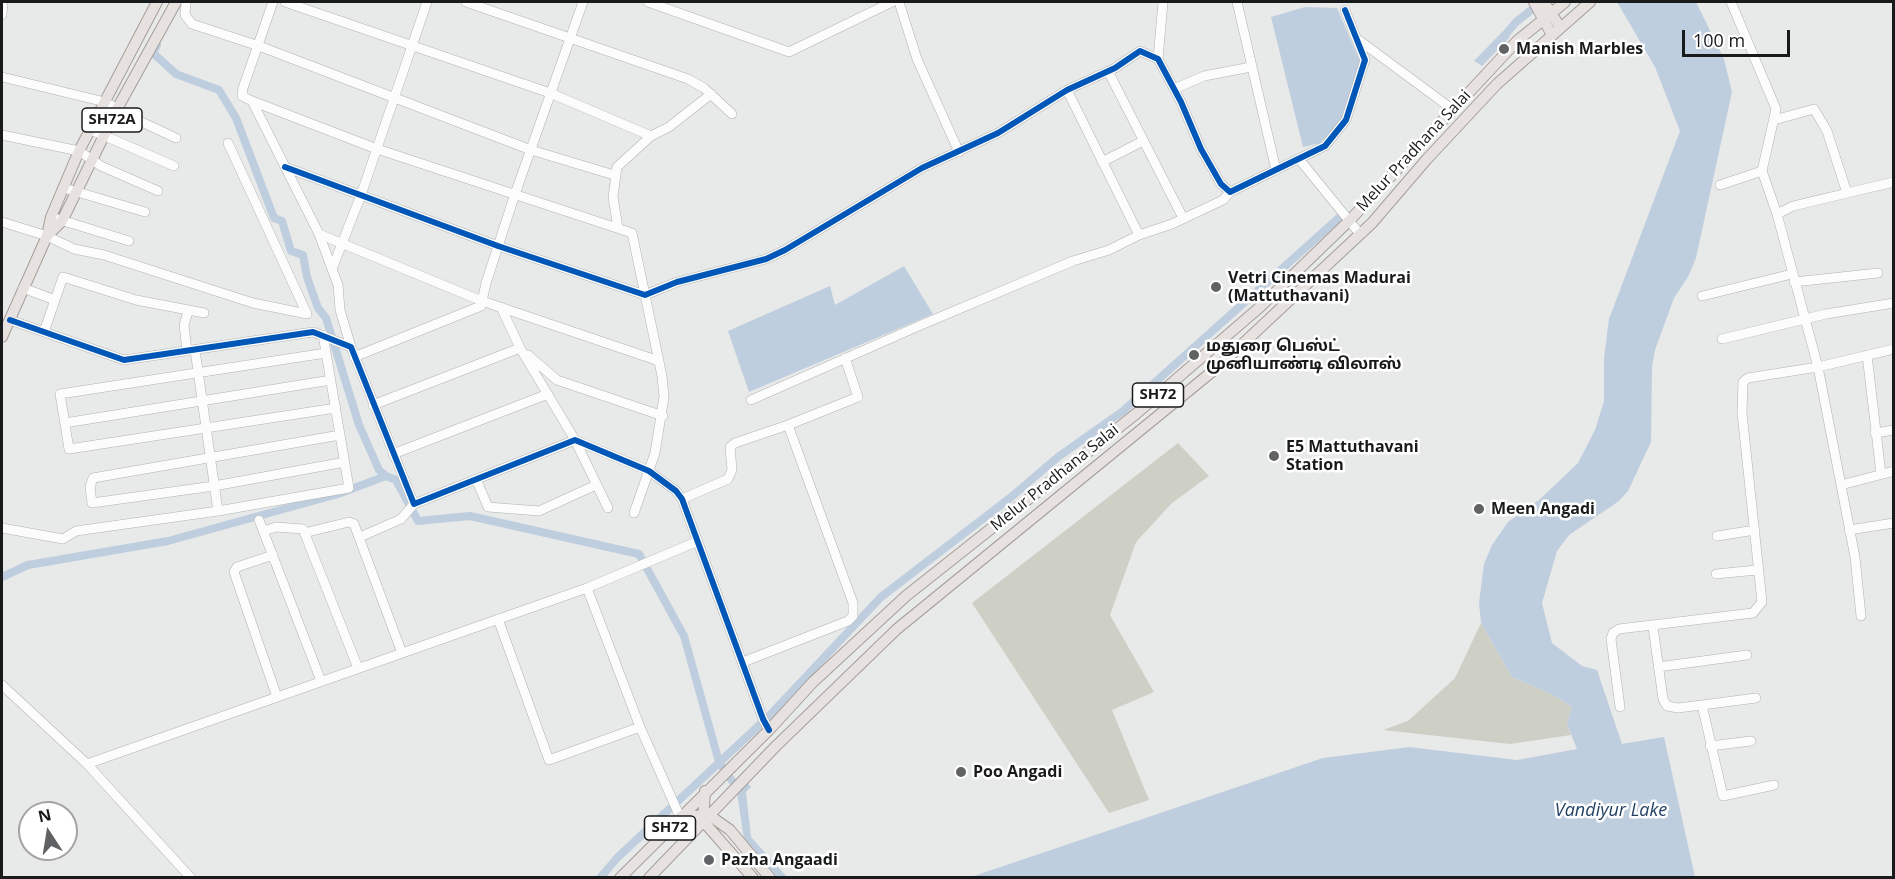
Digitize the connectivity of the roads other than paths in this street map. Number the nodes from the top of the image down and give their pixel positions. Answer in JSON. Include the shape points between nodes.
{"nodes":[{"id":1,"x":157,"y":2,"type":"edge"},
{"id":2,"x":176,"y":2,"type":"edge"},
{"id":3,"x":186,"y":2,"type":"edge"},
{"id":4,"x":273,"y":2,"type":"edge"},
{"id":5,"x":285,"y":2,"type":"edge"},
{"id":6,"x":427,"y":2,"type":"edge"},
{"id":7,"x":466,"y":2,"type":"edge"},
{"id":8,"x":583,"y":2,"type":"edge"},
{"id":9,"x":648,"y":2,"type":"edge"},
{"id":10,"x":892,"y":2,"type":"edge"},
{"id":11,"x":899,"y":2,"type":"edge"},
{"id":12,"x":1163,"y":2,"type":"edge"},
{"id":13,"x":1237,"y":2,"type":"edge"},
{"id":14,"x":1565,"y":2,"type":"edge"},
{"id":15,"x":1590,"y":2,"type":"edge"},
{"id":16,"x":1731,"y":2,"type":"edge"},
{"id":17,"x":1540,"y":3,"type":"edge"},
{"id":18,"x":1345,"y":10,"type":"dead end"},
{"id":19,"x":1548,"y":16,"type":"junction"},
{"id":20,"x":1556,"y":31,"type":"junction"},
{"id":21,"x":570,"y":38,"type":"junction"},
{"id":22,"x":1356,"y":38,"type":"junction"},
{"id":23,"x":260,"y":46,"type":"junction"},
{"id":24,"x":412,"y":46,"type":"junction"},
{"id":25,"x":1158,"y":59,"type":"junction"},
{"id":26,"x":126,"y":61,"type":"junction"},
{"id":27,"x":1251,"y":67,"type":"junction"},
{"id":28,"x":139,"y":69,"type":"junction"},
{"id":29,"x":1108,"y":71,"type":"junction"},
{"id":30,"x":2,"y":77,"type":"edge"},
{"id":31,"x":1174,"y":89,"type":"junction"},
{"id":32,"x":1067,"y":90,"type":"junction"},
{"id":33,"x":550,"y":93,"type":"junction"},
{"id":34,"x":711,"y":93,"type":"junction"},
{"id":35,"x":392,"y":98,"type":"junction"},
{"id":36,"x":252,"y":101,"type":"junction"},
{"id":37,"x":105,"y":102,"type":"junction"},
{"id":38,"x":117,"y":109,"type":"junction"},
{"id":39,"x":1452,"y":109,"type":"junction"},
{"id":40,"x":732,"y":114,"type":"dead end"},
{"id":41,"x":1774,"y":120,"type":"junction"},
{"id":42,"x":91,"y":130,"type":"junction"},
{"id":43,"x":2,"y":135,"type":"edge"},
{"id":44,"x":105,"y":136,"type":"junction"},
{"id":45,"x":651,"y":136,"type":"junction"},
{"id":46,"x":176,"y":138,"type":"dead end"},
{"id":47,"x":1143,"y":141,"type":"junction"},
{"id":48,"x":228,"y":143,"type":"dead end"},
{"id":49,"x":377,"y":148,"type":"junction"},
{"id":50,"x":531,"y":150,"type":"junction"},
{"id":51,"x":80,"y":151,"type":"junction"},
{"id":52,"x":959,"y":152,"type":"junction"},
{"id":53,"x":1299,"y":159,"type":"junction"},
{"id":54,"x":92,"y":160,"type":"junction"},
{"id":55,"x":1102,"y":162,"type":"junction"},
{"id":56,"x":174,"y":166,"type":"dead end"},
{"id":57,"x":285,"y":167,"type":"junction"},
{"id":58,"x":1276,"y":170,"type":"junction"},
{"id":59,"x":1762,"y":171,"type":"junction"},
{"id":60,"x":614,"y":174,"type":"junction"},
{"id":61,"x":1893,"y":182,"type":"edge"},
{"id":62,"x":1720,"y":185,"type":"dead end"},
{"id":63,"x":64,"y":188,"type":"junction"},
{"id":64,"x":158,"y":191,"type":"dead end"},
{"id":65,"x":76,"y":192,"type":"junction"},
{"id":66,"x":1230,"y":192,"type":"junction"},
{"id":67,"x":1847,"y":193,"type":"junction"},
{"id":68,"x":515,"y":194,"type":"junction"},
{"id":69,"x":361,"y":195,"type":"junction"},
{"id":70,"x":145,"y":212,"type":"dead end"},
{"id":71,"x":1777,"y":214,"type":"junction"},
{"id":72,"x":51,"y":217,"type":"junction"},
{"id":73,"x":1183,"y":218,"type":"junction"},
{"id":74,"x":1350,"y":220,"type":"junction"},
{"id":75,"x":62,"y":221,"type":"junction"},
{"id":76,"x":2,"y":222,"type":"edge"},
{"id":77,"x":618,"y":228,"type":"junction"},
{"id":78,"x":319,"y":234,"type":"junction"},
{"id":79,"x":1360,"y":234,"type":"junction"},
{"id":80,"x":1139,"y":235,"type":"junction"},
{"id":81,"x":47,"y":236,"type":"junction"},
{"id":82,"x":129,"y":241,"type":"dead end"},
{"id":83,"x":342,"y":244,"type":"junction"},
{"id":84,"x":498,"y":246,"type":"junction"},
{"id":85,"x":332,"y":268,"type":"junction"},
{"id":86,"x":1878,"y":273,"type":"dead end"},
{"id":87,"x":1793,"y":278,"type":"junction"},
{"id":88,"x":23,"y":288,"type":"junction"},
{"id":89,"x":645,"y":295,"type":"junction"},
{"id":90,"x":1702,"y":296,"type":"dead end"},
{"id":91,"x":55,"y":300,"type":"junction"},
{"id":92,"x":482,"y":301,"type":"junction"},
{"id":93,"x":1893,"y":303,"type":"edge"},
{"id":94,"x":501,"y":307,"type":"junction"},
{"id":95,"x":188,"y":312,"type":"junction"},
{"id":96,"x":204,"y":313,"type":"dead end"},
{"id":97,"x":1806,"y":319,"type":"junction"},
{"id":98,"x":10,"y":320,"type":"junction"},
{"id":99,"x":44,"y":332,"type":"junction"},
{"id":100,"x":2,"y":337,"type":"edge"},
{"id":101,"x":330,"y":338,"type":"junction"},
{"id":102,"x":1722,"y":339,"type":"dead end"},
{"id":103,"x":351,"y":347,"type":"junction"},
{"id":104,"x":520,"y":348,"type":"junction"},
{"id":105,"x":1893,"y":349,"type":"edge"},
{"id":106,"x":191,"y":350,"type":"junction"},
{"id":107,"x":326,"y":353,"type":"junction"},
{"id":108,"x":1867,"y":355,"type":"junction"},
{"id":109,"x":354,"y":357,"type":"junction"},
{"id":110,"x":844,"y":358,"type":"junction"},
{"id":111,"x":659,"y":361,"type":"junction"},
{"id":112,"x":1818,"y":367,"type":"junction"},
{"id":113,"x":198,"y":373,"type":"junction"},
{"id":114,"x":331,"y":380,"type":"junction"},
{"id":115,"x":548,"y":394,"type":"junction"},
{"id":116,"x":751,"y":400,"type":"dead end"},
{"id":117,"x":202,"y":402,"type":"junction"},
{"id":118,"x":373,"y":405,"type":"junction"},
{"id":119,"x":336,"y":408,"type":"junction"},
{"id":120,"x":663,"y":416,"type":"junction"},
{"id":121,"x":65,"y":423,"type":"junction"},
{"id":122,"x":788,"y":425,"type":"junction"},
{"id":123,"x":206,"y":430,"type":"junction"},
{"id":124,"x":1893,"y":430,"type":"edge"},
{"id":125,"x":1875,"y":433,"type":"junction"},
{"id":126,"x":340,"y":435,"type":"junction"},
{"id":127,"x":575,"y":440,"type":"junction"},
{"id":128,"x":393,"y":454,"type":"junction"},
{"id":129,"x":210,"y":458,"type":"junction"},
{"id":130,"x":345,"y":462,"type":"junction"},
{"id":131,"x":649,"y":471,"type":"junction"},
{"id":132,"x":1893,"y":471,"type":"edge"},
{"id":133,"x":1881,"y":474,"type":"junction"},
{"id":134,"x":476,"y":479,"type":"junction"},
{"id":135,"x":596,"y":485,"type":"junction"},
{"id":136,"x":1841,"y":485,"type":"junction"},
{"id":137,"x":214,"y":486,"type":"junction"},
{"id":138,"x":682,"y":499,"type":"junction"},
{"id":139,"x":413,"y":505,"type":"junction"},
{"id":140,"x":608,"y":508,"type":"dead end"},
{"id":141,"x":218,"y":511,"type":"junction"},
{"id":142,"x":634,"y":513,"type":"dead end"},
{"id":143,"x":259,"y":520,"type":"dead end"},
{"id":144,"x":1893,"y":523,"type":"edge"},
{"id":145,"x":2,"y":528,"type":"edge"},
{"id":146,"x":1755,"y":530,"type":"junction"},
{"id":147,"x":1849,"y":530,"type":"junction"},
{"id":148,"x":264,"y":531,"type":"junction"},
{"id":149,"x":304,"y":533,"type":"junction"},
{"id":150,"x":1716,"y":536,"type":"dead end"},
{"id":151,"x":360,"y":537,"type":"junction"},
{"id":152,"x":698,"y":541,"type":"junction"},
{"id":153,"x":273,"y":555,"type":"junction"},
{"id":154,"x":1757,"y":570,"type":"junction"},
{"id":155,"x":1716,"y":574,"type":"dead end"},
{"id":156,"x":587,"y":588,"type":"junction"},
{"id":157,"x":1861,"y":616,"type":"dead end"},
{"id":158,"x":498,"y":619,"type":"junction"},
{"id":159,"x":1653,"y":627,"type":"junction"},
{"id":160,"x":402,"y":653,"type":"junction"},
{"id":161,"x":1747,"y":655,"type":"dead end"},
{"id":162,"x":743,"y":662,"type":"junction"},
{"id":163,"x":1658,"y":667,"type":"junction"},
{"id":164,"x":358,"y":668,"type":"junction"},
{"id":165,"x":321,"y":681,"type":"junction"},
{"id":166,"x":2,"y":685,"type":"edge"},
{"id":167,"x":277,"y":697,"type":"junction"},
{"id":168,"x":1756,"y":698,"type":"dead end"},
{"id":169,"x":1702,"y":705,"type":"junction"},
{"id":170,"x":1620,"y":707,"type":"dead end"},
{"id":171,"x":640,"y":726,"type":"junction"},
{"id":172,"x":769,"y":730,"type":"junction"},
{"id":173,"x":1751,"y":741,"type":"dead end"},
{"id":174,"x":1710,"y":746,"type":"junction"},
{"id":175,"x":87,"y":764,"type":"junction"},
{"id":176,"x":1774,"y":785,"type":"dead end"},
{"id":177,"x":705,"y":791,"type":"junction"},
{"id":178,"x":724,"y":800,"type":"junction"},
{"id":179,"x":678,"y":815,"type":"junction"},
{"id":180,"x":704,"y":817,"type":"junction"},
{"id":181,"x":730,"y":830,"type":"junction"},
{"id":182,"x":687,"y":837,"type":"junction"},
{"id":183,"x":720,"y":839,"type":"junction"},
{"id":184,"x":191,"y":878,"type":"edge"},
{"id":185,"x":620,"y":878,"type":"edge"},
{"id":186,"x":649,"y":878,"type":"edge"},
{"id":187,"x":753,"y":878,"type":"edge"},
{"id":188,"x":770,"y":878,"type":"edge"}],
"edges":[{"from":1,"to":26,"type":"main road","number":"SH72A"},
{"from":2,"to":28,"type":"main road","number":"SH72A"},
{"from":3,"to":23,"type":"street","via":[[187,20],[192,24]]},
{"from":4,"to":23,"type":"street"},
{"from":5,"to":24,"type":"street"},
{"from":6,"to":24,"type":"street"},
{"from":7,"to":21,"type":"street"},
{"from":8,"to":21,"type":"street"},
{"from":9,"to":10,"type":"street","via":[[789,52]]},
{"from":11,"to":52,"type":"street","via":[[917,59]]},
{"from":12,"to":25,"type":"street"},
{"from":13,"to":27,"type":"street"},
{"from":14,"to":19,"type":"main road","name":"Melur Pradhana Salai","number":"SH72"},
{"from":15,"to":20,"type":"main road","name":"Melur Pradhana Salai","number":"SH72"},
{"from":16,"to":41,"type":"street","via":[[1776,109]]},
{"from":17,"to":19,"type":"main road"},
{"from":18,"to":22,"type":"street"},
{"from":19,"to":20,"type":"main road"},
{"from":19,"to":39,"type":"main road","name":"Melur Pradhana Salai","number":"SH72","via":[[1517,41]]},
{"from":20,"to":79,"type":"main road","name":"Melur Pradhana Salai","number":"SH72","via":[[1497,84]]},
{"from":21,"to":33,"type":"street"},
{"from":21,"to":34,"type":"street","via":[[688,79]]},
{"from":22,"to":39,"type":"street"},
{"from":22,"to":53,"type":"street","via":[[1365,60],[1346,120],[1325,146]]},
{"from":23,"to":35,"type":"street"},
{"from":23,"to":36,"type":"street","via":[[243,88],[242,96]]},
{"from":24,"to":33,"type":"street"},
{"from":24,"to":35,"type":"street"},
{"from":25,"to":29,"type":"street","via":[[1140,51]]},
{"from":25,"to":31,"type":"street"},
{"from":26,"to":28,"type":"main road"},
{"from":26,"to":37,"type":"main road","number":"SH72A"},
{"from":27,"to":31,"type":"street","via":[[1204,76]]},
{"from":27,"to":58,"type":"street"},
{"from":28,"to":38,"type":"main road","number":"SH72A"},
{"from":29,"to":32,"type":"street"},
{"from":29,"to":47,"type":"street"},
{"from":30,"to":37,"type":"street"},
{"from":31,"to":66,"type":"street","via":[[1201,149]]},
{"from":32,"to":52,"type":"street"},
{"from":32,"to":55,"type":"street"},
{"from":33,"to":45,"type":"street"},
{"from":33,"to":50,"type":"street"},
{"from":34,"to":40,"type":"street"},
{"from":34,"to":45,"type":"street"},
{"from":35,"to":49,"type":"street"},
{"from":35,"to":50,"type":"street"},
{"from":36,"to":49,"type":"street"},
{"from":36,"to":57,"type":"street"},
{"from":37,"to":38,"type":"street"},
{"from":37,"to":42,"type":"main road","number":"SH72A"},
{"from":38,"to":44,"type":"main road","number":"SH72A"},
{"from":38,"to":46,"type":"street"},
{"from":39,"to":74,"type":"main road","name":"Melur Pradhana Salai","number":"SH72"},
{"from":41,"to":59,"type":"street"},
{"from":41,"to":67,"type":"street","via":[[1814,109],[1827,131]]},
{"from":42,"to":44,"type":"street"},
{"from":42,"to":51,"type":"main road","number":"SH72A"},
{"from":43,"to":51,"type":"street"},
{"from":44,"to":54,"type":"main road","number":"SH72A"},
{"from":44,"to":56,"type":"street"},
{"from":45,"to":60,"type":"street","via":[[622,161]]},
{"from":47,"to":55,"type":"street"},
{"from":47,"to":73,"type":"street"},
{"from":48,"to":81,"type":"street","via":[[307,314],[253,303],[74,249]]},
{"from":49,"to":68,"type":"street"},
{"from":49,"to":69,"type":"street"},
{"from":50,"to":60,"type":"street"},
{"from":50,"to":68,"type":"street"},
{"from":51,"to":54,"type":"street"},
{"from":51,"to":63,"type":"main road","number":"SH72A"},
{"from":52,"to":89,"type":"street","via":[[922,168],[766,260],[677,282]]},
{"from":53,"to":58,"type":"street"},
{"from":53,"to":74,"type":"street"},
{"from":54,"to":64,"type":"street"},
{"from":54,"to":65,"type":"main road","number":"SH72A"},
{"from":55,"to":80,"type":"street"},
{"from":57,"to":69,"type":"street"},
{"from":57,"to":78,"type":"street"},
{"from":58,"to":66,"type":"street"},
{"from":59,"to":62,"type":"street"},
{"from":59,"to":71,"type":"street"},
{"from":60,"to":77,"type":"street"},
{"from":61,"to":67,"type":"street"},
{"from":63,"to":65,"type":"street"},
{"from":63,"to":72,"type":"main road","number":"SH72A"},
{"from":65,"to":70,"type":"street"},
{"from":65,"to":75,"type":"main road","number":"SH72A"},
{"from":66,"to":73,"type":"street","via":[[1224,200]]},
{"from":67,"to":71,"type":"street","via":[[1793,206]]},
{"from":68,"to":77,"type":"street"},
{"from":68,"to":84,"type":"street"},
{"from":69,"to":83,"type":"street"},
{"from":69,"to":84,"type":"street"},
{"from":71,"to":87,"type":"street"},
{"from":72,"to":75,"type":"street"},
{"from":72,"to":81,"type":"main road","number":"SH72A"},
{"from":73,"to":80,"type":"street"},
{"from":74,"to":79,"type":"street"},
{"from":74,"to":172,"type":"main road","name":"Melur Pradhana Salai","number":"SH72","via":[[1260,307],[1137,413],[906,596],[813,682]]},
{"from":75,"to":81,"type":"main road","number":"SH72A"},
{"from":75,"to":82,"type":"street"},
{"from":76,"to":81,"type":"street"},
{"from":77,"to":89,"type":"street","via":[[632,233]]},
{"from":78,"to":83,"type":"street"},
{"from":78,"to":85,"type":"street"},
{"from":79,"to":178,"type":"main road","name":"Melur Pradhana Salai","number":"SH72","via":[[1210,374],[897,628]]},
{"from":80,"to":110,"type":"street"},
{"from":81,"to":88,"type":"main road","number":"SH72A"},
{"from":83,"to":85,"type":"street"},
{"from":83,"to":92,"type":"street"},
{"from":84,"to":89,"type":"street"},
{"from":84,"to":92,"type":"street"},
{"from":85,"to":103,"type":"street"},
{"from":86,"to":87,"type":"street"},
{"from":87,"to":90,"type":"street"},
{"from":87,"to":97,"type":"street"},
{"from":88,"to":91,"type":"street"},
{"from":88,"to":98,"type":"main road","number":"SH72A"},
{"from":89,"to":111,"type":"street"},
{"from":91,"to":95,"type":"street","via":[[63,277]]},
{"from":91,"to":99,"type":"street"},
{"from":92,"to":94,"type":"street"},
{"from":92,"to":109,"type":"street","via":[[481,306]]},
{"from":93,"to":97,"type":"street"},
{"from":94,"to":104,"type":"street"},
{"from":94,"to":111,"type":"street"},
{"from":95,"to":96,"type":"street"},
{"from":95,"to":106,"type":"street","via":[[184,325]]},
{"from":97,"to":102,"type":"street"},
{"from":97,"to":112,"type":"street"},
{"from":98,"to":99,"type":"street"},
{"from":98,"to":100,"type":"main road","number":"SH72A"},
{"from":99,"to":106,"type":"street","via":[[123,360]]},
{"from":101,"to":103,"type":"street"},
{"from":101,"to":106,"type":"street","via":[[313,332]]},
{"from":101,"to":107,"type":"street"},
{"from":103,"to":109,"type":"street"},
{"from":104,"to":115,"type":"street"},
{"from":104,"to":118,"type":"street"},
{"from":104,"to":120,"type":"street","via":[[557,380]]},
{"from":105,"to":108,"type":"street"},
{"from":106,"to":113,"type":"street"},
{"from":107,"to":113,"type":"street"},
{"from":107,"to":114,"type":"street"},
{"from":108,"to":112,"type":"street"},
{"from":108,"to":125,"type":"street"},
{"from":109,"to":118,"type":"street"},
{"from":110,"to":116,"type":"street"},
{"from":110,"to":122,"type":"street","via":[[858,393],[855,400]]},
{"from":111,"to":120,"type":"street"},
{"from":112,"to":136,"type":"street"},
{"from":112,"to":146,"type":"street","via":[[1743,382]]},
{"from":113,"to":117,"type":"street"},
{"from":113,"to":121,"type":"street","via":[[60,394]]},
{"from":114,"to":117,"type":"street"},
{"from":114,"to":119,"type":"street"},
{"from":115,"to":127,"type":"street"},
{"from":115,"to":128,"type":"street"},
{"from":117,"to":121,"type":"street"},
{"from":117,"to":123,"type":"street"},
{"from":118,"to":128,"type":"street"},
{"from":119,"to":123,"type":"street"},
{"from":119,"to":126,"type":"street"},
{"from":120,"to":131,"type":"street"},
{"from":121,"to":123,"type":"street","via":[[69,449]]},
{"from":122,"to":138,"type":"street","via":[[735,443],[730,447],[732,470],[728,479]]},
{"from":122,"to":162,"type":"street","via":[[854,611],[848,621]]},
{"from":123,"to":129,"type":"street"},
{"from":124,"to":125,"type":"street"},
{"from":125,"to":133,"type":"street"},
{"from":126,"to":129,"type":"street"},
{"from":126,"to":130,"type":"street"},
{"from":127,"to":131,"type":"street"},
{"from":127,"to":134,"type":"street"},
{"from":127,"to":135,"type":"street"},
{"from":128,"to":139,"type":"street"},
{"from":129,"to":137,"type":"street"},
{"from":129,"to":137,"type":"street","via":[[93,478],[92,503]]},
{"from":130,"to":137,"type":"street"},
{"from":130,"to":141,"type":"street","via":[[349,488]]},
{"from":131,"to":138,"type":"street"},
{"from":131,"to":142,"type":"street"},
{"from":132,"to":133,"type":"street"},
{"from":133,"to":136,"type":"street"},
{"from":134,"to":135,"type":"street","via":[[488,507],[539,511]]},
{"from":134,"to":139,"type":"street"},
{"from":135,"to":140,"type":"street"},
{"from":136,"to":147,"type":"street"},
{"from":137,"to":141,"type":"street"},
{"from":138,"to":152,"type":"street"},
{"from":139,"to":151,"type":"street","via":[[401,519]]},
{"from":141,"to":145,"type":"street","via":[[76,531],[63,539]]},
{"from":143,"to":148,"type":"street"},
{"from":144,"to":147,"type":"street"},
{"from":146,"to":150,"type":"street"},
{"from":146,"to":154,"type":"street"},
{"from":147,"to":157,"type":"street"},
{"from":148,"to":149,"type":"street","via":[[276,527],[303,529]]},
{"from":148,"to":153,"type":"street"},
{"from":149,"to":151,"type":"street","via":[[349,522]]},
{"from":149,"to":164,"type":"street"},
{"from":151,"to":160,"type":"street"},
{"from":152,"to":156,"type":"street"},
{"from":152,"to":162,"type":"street"},
{"from":153,"to":165,"type":"street"},
{"from":153,"to":167,"type":"street","via":[[237,567],[234,577]]},
{"from":154,"to":155,"type":"street"},
{"from":154,"to":159,"type":"street","via":[[1762,602],[1753,613]]},
{"from":156,"to":158,"type":"street"},
{"from":156,"to":171,"type":"street"},
{"from":158,"to":160,"type":"street"},
{"from":158,"to":171,"type":"street","via":[[549,760]]},
{"from":159,"to":163,"type":"street"},
{"from":159,"to":170,"type":"street","via":[[1619,629],[1613,633]]},
{"from":160,"to":164,"type":"street"},
{"from":161,"to":163,"type":"street"},
{"from":162,"to":172,"type":"street"},
{"from":163,"to":169,"type":"street","via":[[1667,706]]},
{"from":164,"to":165,"type":"street"},
{"from":165,"to":167,"type":"street"},
{"from":166,"to":175,"type":"street"},
{"from":167,"to":175,"type":"street"},
{"from":168,"to":169,"type":"street"},
{"from":169,"to":174,"type":"street"},
{"from":171,"to":179,"type":"street"},
{"from":172,"to":177,"type":"main road","name":"Melur Pradhana Salai","number":"SH72"},
{"from":173,"to":174,"type":"street"},
{"from":174,"to":176,"type":"street","via":[[1723,796]]},
{"from":175,"to":184,"type":"street"},
{"from":177,"to":179,"type":"main road","name":"Melur Pradhana Salai","number":"SH72"},
{"from":177,"to":180,"type":"main road"},
{"from":178,"to":180,"type":"main road","name":"Melur Pradhana Salai","number":"SH72"},
{"from":178,"to":181,"type":"main road","via":[[722,815]]},
{"from":179,"to":180,"type":"main road"},
{"from":179,"to":185,"type":"main road","name":"Melur Pradhana Salai","number":"SH72"},
{"from":180,"to":181,"type":"main road"},
{"from":180,"to":182,"type":"main road","name":"Melur Pradhana Salai","number":"SH72"},
{"from":180,"to":183,"type":"main road"},
{"from":181,"to":188,"type":"main road"},
{"from":182,"to":183,"type":"main road","via":[[705,834]]},
{"from":182,"to":186,"type":"main road","name":"Melur Pradhana Salai","number":"SH72"},
{"from":183,"to":187,"type":"main road"}]}
